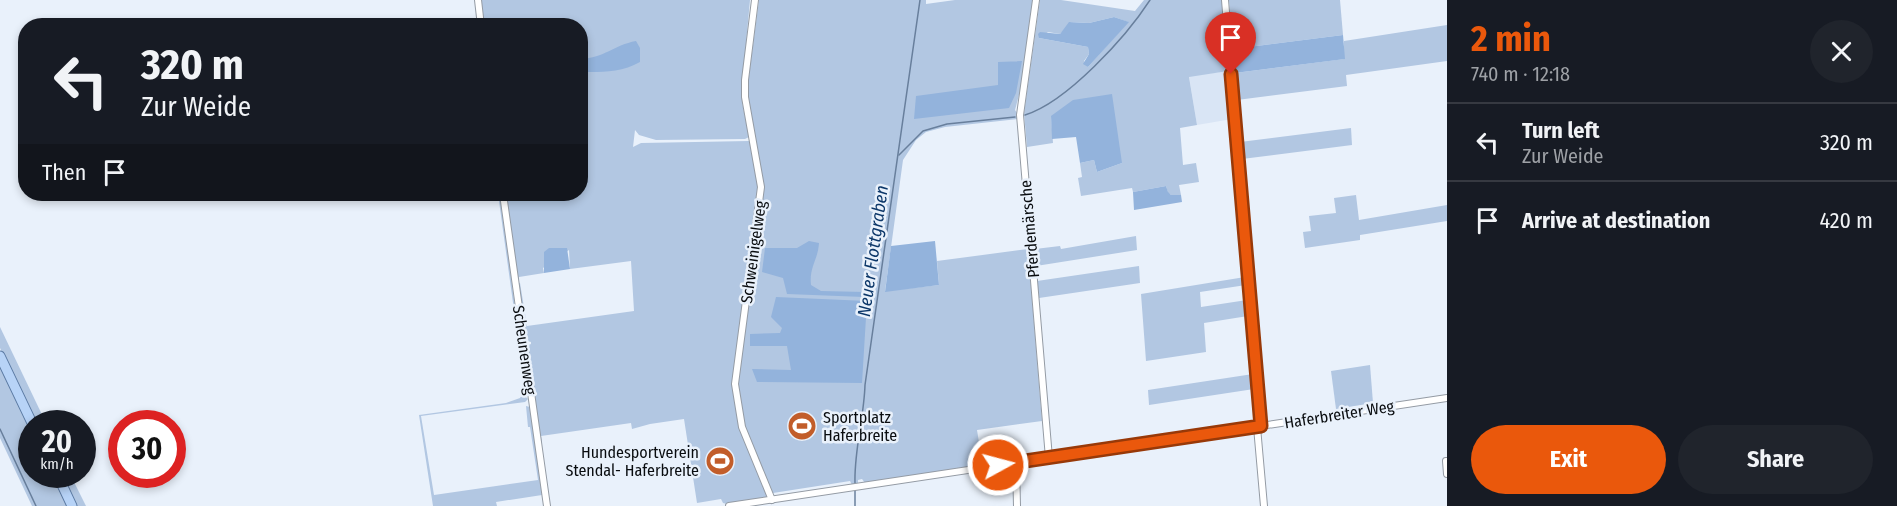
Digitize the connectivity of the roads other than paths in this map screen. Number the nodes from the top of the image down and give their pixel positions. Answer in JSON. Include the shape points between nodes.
{"nodes":[{"id":1,"x":478,"y":0,"type":"edge"},
{"id":2,"x":755,"y":0,"type":"edge"},
{"id":3,"x":1036,"y":0,"type":"edge"},
{"id":4,"x":1226,"y":0,"type":"edge"},
{"id":5,"x":480,"y":18,"type":"edge"},
{"id":6,"x":504,"y":201,"type":"edge"},
{"id":7,"x":0,"y":356,"type":"edge"},
{"id":8,"x":1447,"y":398,"type":"edge"},
{"id":9,"x":26,"y":410,"type":"edge"},
{"id":10,"x":1259,"y":426,"type":"junction"},
{"id":11,"x":1049,"y":458,"type":"junction"},
{"id":12,"x":1446,"y":461,"type":"edge"},
{"id":13,"x":1016,"y":463,"type":"junction"},
{"id":14,"x":1447,"y":474,"type":"edge"},
{"id":15,"x":64,"y":488,"type":"edge"},
{"id":16,"x":772,"y":500,"type":"junction"},
{"id":17,"x":72,"y":506,"type":"edge"},
{"id":18,"x":547,"y":506,"type":"edge"},
{"id":19,"x":729,"y":506,"type":"edge"},
{"id":20,"x":1017,"y":506,"type":"edge"},
{"id":21,"x":1264,"y":506,"type":"edge"}],
"edges":[{"from":1,"to":5,"type":"street"},
{"from":2,"to":16,"type":"street","name":"Schweinigelweg","via":[[745,97],[761,187],[735,384],[742,427]]},
{"from":3,"to":11,"type":"street","name":"Pferdemärsche","via":[[1020,115]]},
{"from":4,"to":10,"type":"street"},
{"from":6,"to":18,"type":"street","name":"Scheunenweg"},
{"from":7,"to":9,"type":"main road"},
{"from":8,"to":10,"type":"street","name":"Haferbreiter Weg"},
{"from":10,"to":11,"type":"street","name":"Haferbreiter Weg"},
{"from":10,"to":21,"type":"street"},
{"from":11,"to":13,"type":"street","name":"Haferbreiter Weg"},
{"from":12,"to":14,"type":"street"},
{"from":13,"to":16,"type":"street","name":"Haferbreiter Weg"},
{"from":13,"to":20,"type":"street"},
{"from":15,"to":17,"type":"main road"},
{"from":16,"to":19,"type":"street","name":"Haferbreiter Weg"}]}
